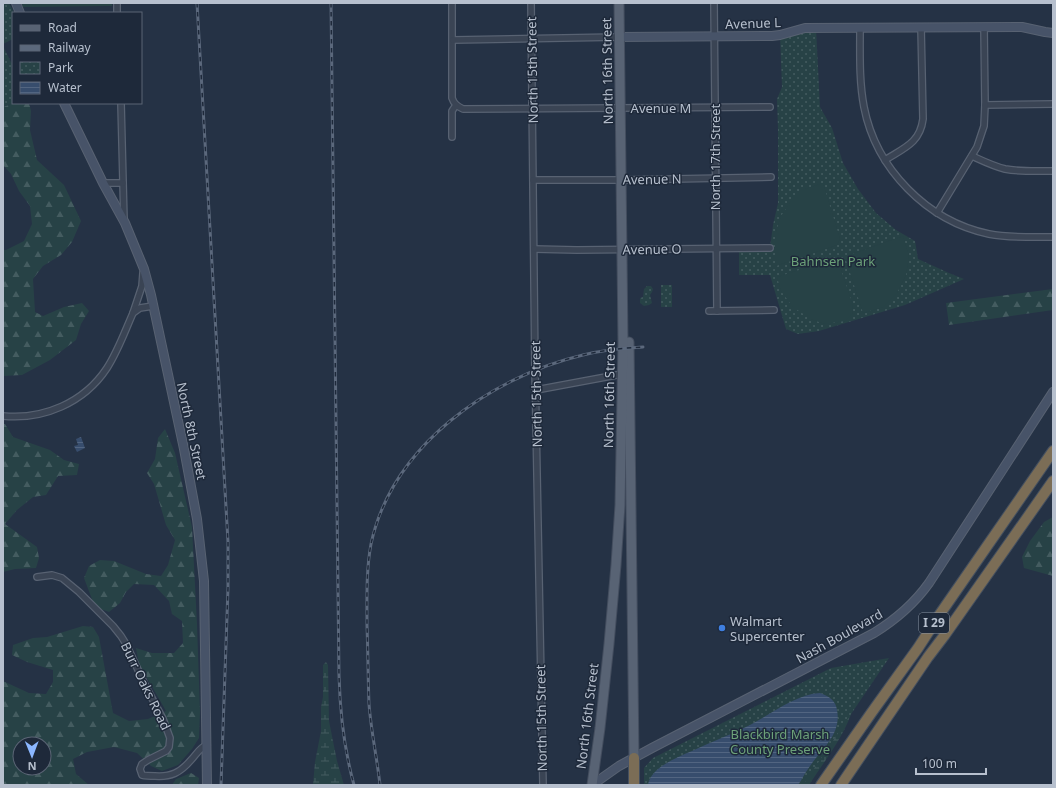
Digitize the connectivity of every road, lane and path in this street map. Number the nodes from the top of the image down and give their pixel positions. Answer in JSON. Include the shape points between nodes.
{"nodes":[{"id":1,"x":452,"y":3,"type":"edge"},
{"id":2,"x":531,"y":3,"type":"edge"},
{"id":3,"x":619,"y":3,"type":"edge"},
{"id":4,"x":625,"y":3,"type":"edge"},
{"id":5,"x":714,"y":3,"type":"edge"},
{"id":6,"x":921,"y":27,"type":"junction"},
{"id":7,"x":984,"y":27,"type":"junction"},
{"id":8,"x":860,"y":28,"type":"junction"},
{"id":9,"x":1053,"y":33,"type":"edge"},
{"id":10,"x":714,"y":36,"type":"junction"},
{"id":11,"x":622,"y":37,"type":"junction"},
{"id":12,"x":531,"y":38,"type":"junction"},
{"id":13,"x":453,"y":40,"type":"junction"},
{"id":14,"x":64,"y":104,"type":"edge"},
{"id":15,"x":121,"y":104,"type":"edge"},
{"id":16,"x":1053,"y":104,"type":"edge"},
{"id":17,"x":456,"y":105,"type":"junction"},
{"id":18,"x":985,"y":105,"type":"junction"},
{"id":19,"x":770,"y":107,"type":"dead end"},
{"id":20,"x":532,"y":108,"type":"junction"},
{"id":21,"x":623,"y":108,"type":"junction"},
{"id":22,"x":714,"y":108,"type":"junction"},
{"id":23,"x":452,"y":137,"type":"dead end"},
{"id":24,"x":972,"y":156,"type":"junction"},
{"id":25,"x":885,"y":160,"type":"junction"},
{"id":26,"x":1053,"y":171,"type":"edge"},
{"id":27,"x":771,"y":176,"type":"dead end"},
{"id":28,"x":715,"y":178,"type":"junction"},
{"id":29,"x":533,"y":180,"type":"junction"},
{"id":30,"x":624,"y":180,"type":"junction"},
{"id":31,"x":104,"y":183,"type":"junction"},
{"id":32,"x":123,"y":183,"type":"junction"},
{"id":33,"x":937,"y":213,"type":"junction"},
{"id":34,"x":124,"y":223,"type":"junction"},
{"id":35,"x":1053,"y":237,"type":"edge"},
{"id":36,"x":770,"y":248,"type":"dead end"},
{"id":37,"x":534,"y":249,"type":"junction"},
{"id":38,"x":716,"y":249,"type":"junction"},
{"id":39,"x":625,"y":250,"type":"junction"},
{"id":40,"x":144,"y":269,"type":"junction"},
{"id":41,"x":153,"y":306,"type":"junction"},
{"id":42,"x":774,"y":310,"type":"dead end"},
{"id":43,"x":709,"y":311,"type":"dead end"},
{"id":44,"x":717,"y":311,"type":"junction"},
{"id":45,"x":133,"y":312,"type":"junction"},
{"id":46,"x":622,"y":374,"type":"junction"},
{"id":47,"x":536,"y":390,"type":"junction"},
{"id":48,"x":1053,"y":392,"type":"edge"},
{"id":49,"x":3,"y":416,"type":"edge"},
{"id":50,"x":1053,"y":451,"type":"edge"},
{"id":51,"x":1053,"y":481,"type":"edge"},
{"id":52,"x":37,"y":576,"type":"dead end"},
{"id":53,"x":207,"y":745,"type":"junction"},
{"id":54,"x":634,"y":758,"type":"junction"},
{"id":55,"x":207,"y":785,"type":"edge"},
{"id":56,"x":543,"y":785,"type":"edge"},
{"id":57,"x":592,"y":785,"type":"edge"},
{"id":58,"x":634,"y":785,"type":"edge"},
{"id":59,"x":821,"y":785,"type":"edge"},
{"id":60,"x":841,"y":785,"type":"edge"}],
"edges":[{"from":1,"to":13,"type":"street"},
{"from":2,"to":12,"type":"street","name":"North 15th Street"},
{"from":3,"to":11,"type":"main road","name":"North 16th Street"},
{"from":4,"to":11,"type":"main road","name":"North 16th Street"},
{"from":5,"to":10,"type":"street","name":"North 17th Street"},
{"from":6,"to":7,"type":"street","name":"Avenue L"},
{"from":6,"to":8,"type":"street","name":"Avenue L"},
{"from":6,"to":25,"type":"street","via":[[924,119],[914,141]]},
{"from":7,"to":9,"type":"street","name":"Avenue L","via":[[1022,27]]},
{"from":7,"to":18,"type":"street"},
{"from":8,"to":10,"type":"street","name":"Avenue L","via":[[804,28],[772,36]]},
{"from":8,"to":25,"type":"street","via":[[864,107],[874,140]]},
{"from":10,"to":11,"type":"street","name":"Avenue L"},
{"from":10,"to":22,"type":"street","name":"North 17th Street"},
{"from":11,"to":12,"type":"street","name":"Avenue L"},
{"from":11,"to":21,"type":"main road","name":"North 16th Street"},
{"from":12,"to":13,"type":"street","name":"Avenue L"},
{"from":12,"to":20,"type":"street","name":"North 15th Street"},
{"from":13,"to":17,"type":"street","via":[[452,98]]},
{"from":14,"to":31,"type":"street","name":"North 8th Street"},
{"from":15,"to":32,"type":"street"},
{"from":16,"to":18,"type":"street"},
{"from":17,"to":20,"type":"street","name":"Avenue M","via":[[463,109]]},
{"from":17,"to":23,"type":"street","via":[[452,111]]},
{"from":18,"to":24,"type":"street","via":[[981,136]]},
{"from":19,"to":22,"type":"street","name":"Avenue M"},
{"from":20,"to":21,"type":"street","name":"Avenue M"},
{"from":20,"to":29,"type":"street","name":"North 15th Street"},
{"from":21,"to":22,"type":"street","name":"Avenue M"},
{"from":21,"to":30,"type":"main road","name":"North 16th Street"},
{"from":22,"to":28,"type":"street","name":"North 17th Street"},
{"from":24,"to":26,"type":"street","via":[[1004,169]]},
{"from":24,"to":33,"type":"street"},
{"from":25,"to":33,"type":"street","via":[[904,186]]},
{"from":27,"to":28,"type":"street","name":"Avenue N"},
{"from":28,"to":30,"type":"street","name":"Avenue N"},
{"from":28,"to":38,"type":"street","name":"North 17th Street"},
{"from":29,"to":30,"type":"street","name":"Avenue N"},
{"from":29,"to":37,"type":"street","name":"North 15th Street"},
{"from":30,"to":39,"type":"main road","name":"North 16th Street"},
{"from":31,"to":32,"type":"street"},
{"from":31,"to":34,"type":"street","name":"North 8th Street"},
{"from":32,"to":34,"type":"street"},
{"from":33,"to":35,"type":"street","via":[[955,223],[989,234]]},
{"from":34,"to":40,"type":"street","name":"North 8th Street"},
{"from":36,"to":38,"type":"street","name":"Avenue O"},
{"from":37,"to":39,"type":"street","name":"Avenue O"},
{"from":37,"to":47,"type":"street","name":"North 15th Street"},
{"from":38,"to":39,"type":"street","name":"Avenue O"},
{"from":38,"to":44,"type":"street","name":"North 17th Street"},
{"from":39,"to":46,"type":"main road","name":"North 16th Street"},
{"from":39,"to":54,"type":"main road","name":"North 16th Street"},
{"from":40,"to":41,"type":"street","name":"North 8th Street"},
{"from":40,"to":45,"type":"street","via":[[142,286]]},
{"from":41,"to":45,"type":"street"},
{"from":41,"to":53,"type":"street","name":"North 8th Street","via":[[199,531],[204,581]]},
{"from":42,"to":44,"type":"street"},
{"from":43,"to":44,"type":"street"},
{"from":45,"to":49,"type":"street","via":[[110,363],[87,392],[51,412],[24,417]]},
{"from":46,"to":47,"type":"street"},
{"from":46,"to":57,"type":"main road","name":"North 16th Street","via":[[617,552]]},
{"from":47,"to":56,"type":"street","name":"North 15th Street"},
{"from":48,"to":54,"type":"street","name":"Nash Boulevard","via":[[929,583],[904,612],[874,634]]},
{"from":50,"to":59,"type":"highway","number":"I 29"},
{"from":51,"to":60,"type":"highway","number":"I 29"},
{"from":52,"to":53,"type":"street","name":"Burr Oaks Road","via":[[52,574],[62,578],[113,626],[126,644],[164,719],[170,738],[166,751],[142,764],[142,775],[162,777],[177,773]]},
{"from":53,"to":55,"type":"street","name":"North 8th Street"},
{"from":54,"to":57,"type":"street","name":"Nash Boulevard"},
{"from":54,"to":58,"type":"highway"}]}
